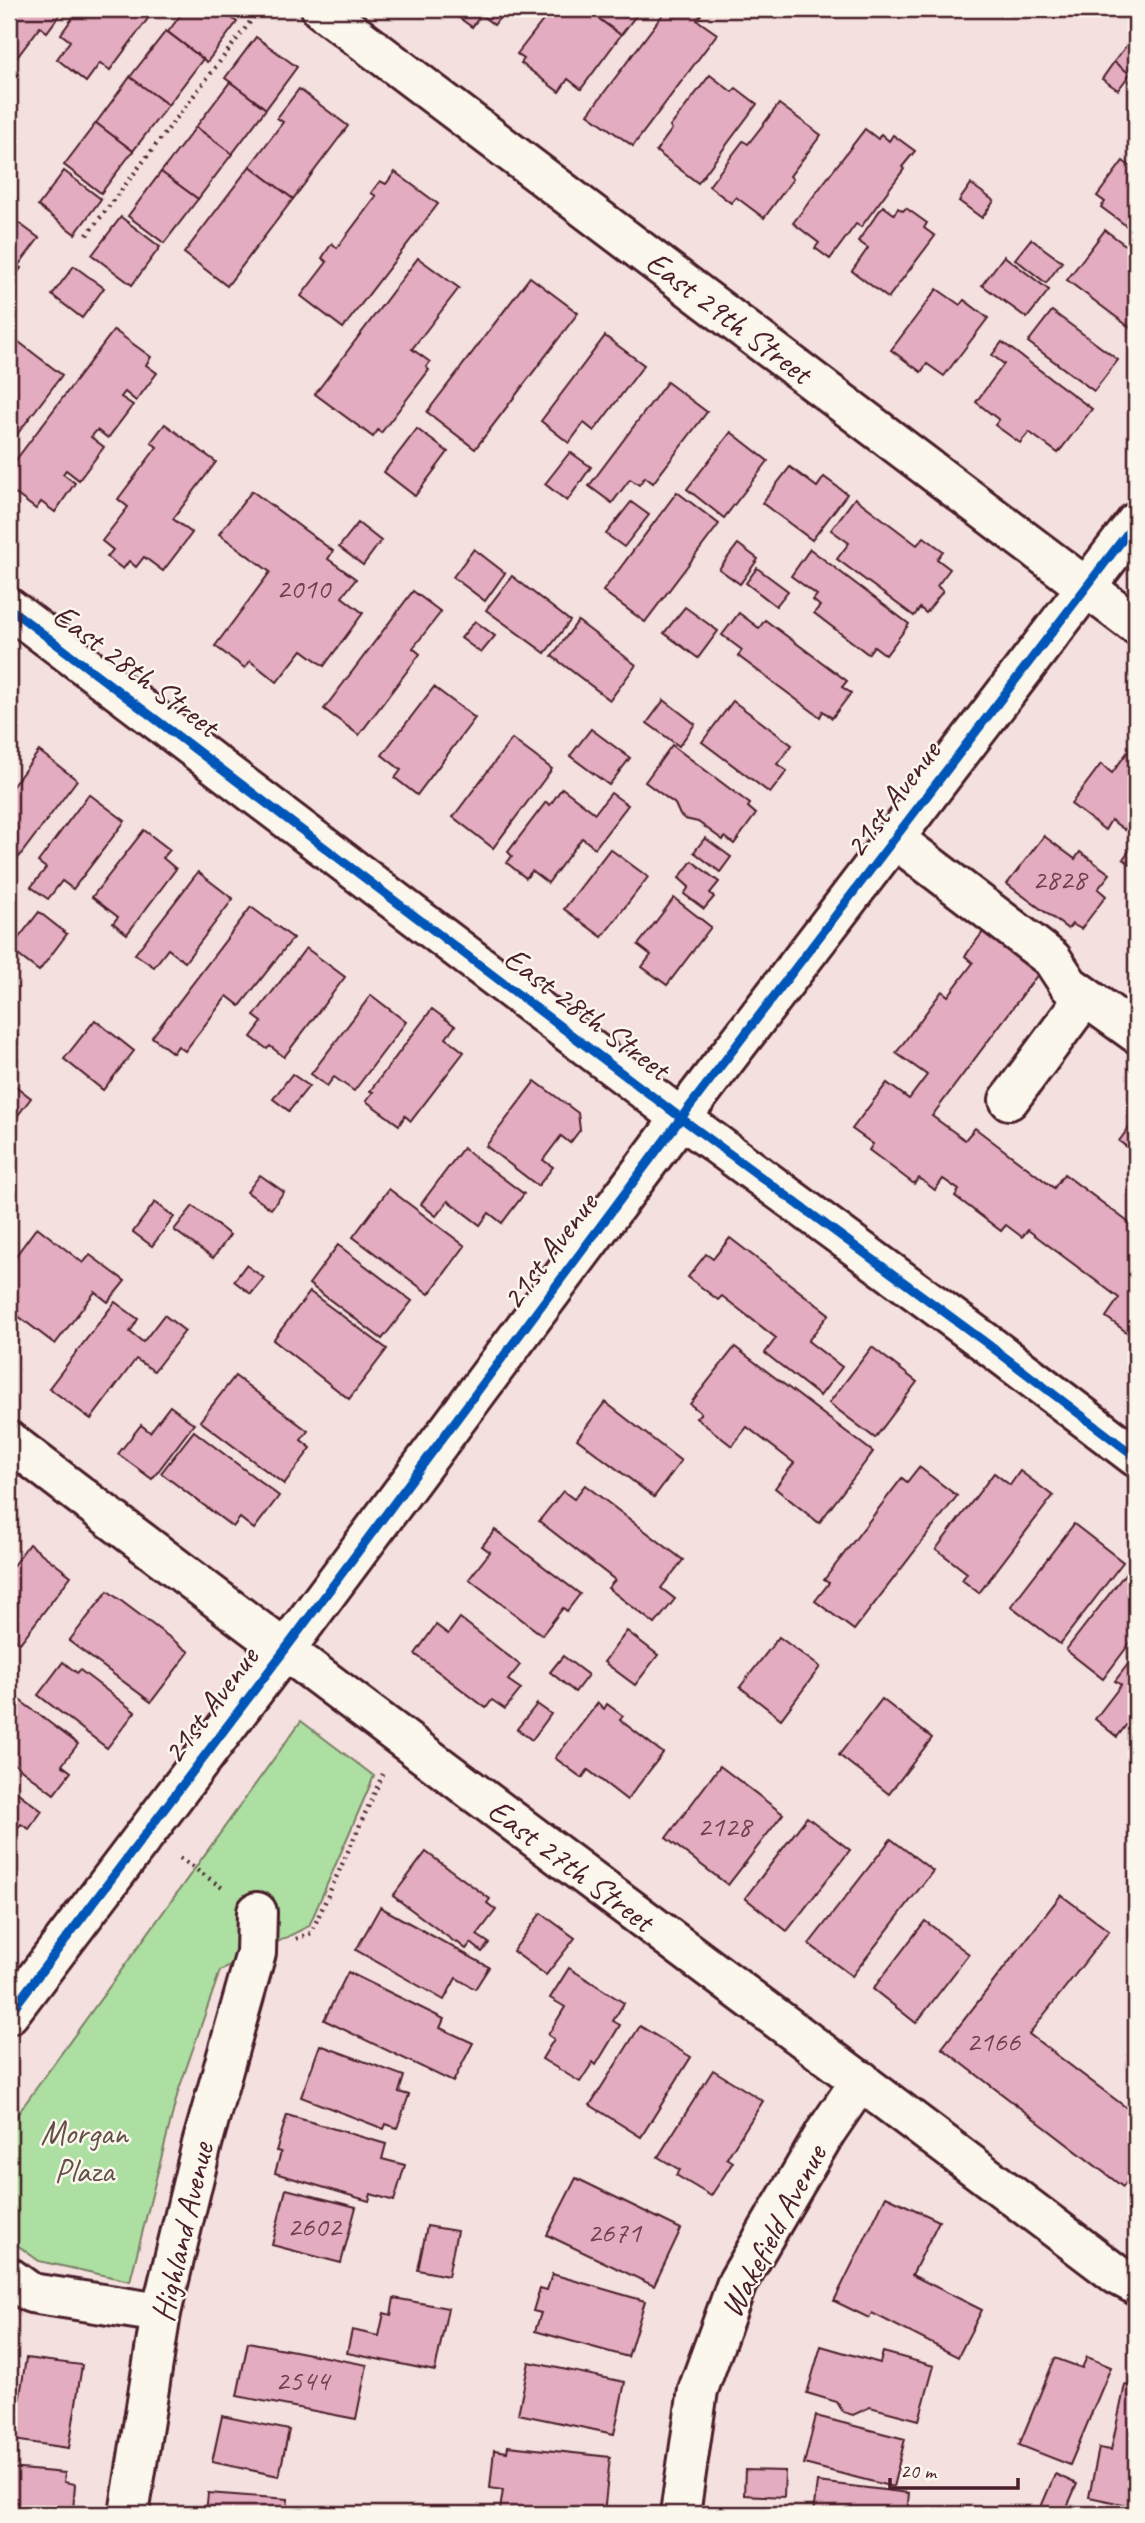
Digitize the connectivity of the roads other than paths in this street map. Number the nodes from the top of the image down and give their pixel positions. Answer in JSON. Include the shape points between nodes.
{"nodes":[{"id":1,"x":321,"y":9,"type":"edge"},
{"id":2,"x":1136,"y":522,"type":"edge"},
{"id":3,"x":1087,"y":588,"type":"junction"},
{"id":4,"x":9,"y":608,"type":"edge"},
{"id":5,"x":1136,"y":625,"type":"edge"},
{"id":6,"x":895,"y":839,"type":"junction"},
{"id":7,"x":1086,"y":997,"type":"junction"},
{"id":8,"x":1136,"y":1032,"type":"edge"},
{"id":9,"x":1009,"y":1100,"type":"dead end"},
{"id":10,"x":681,"y":1118,"type":"junction"},
{"id":11,"x":9,"y":1441,"type":"edge"},
{"id":12,"x":1136,"y":1457,"type":"edge"},
{"id":13,"x":284,"y":1651,"type":"junction"},
{"id":14,"x":257,"y":1912,"type":"road end"},
{"id":15,"x":9,"y":2014,"type":"edge"},
{"id":16,"x":861,"y":2080,"type":"junction"},
{"id":17,"x":9,"y":2277,"type":"edge"},
{"id":18,"x":1136,"y":2286,"type":"edge"},
{"id":19,"x":162,"y":2314,"type":"junction"},
{"id":20,"x":128,"y":2514,"type":"edge"},
{"id":21,"x":680,"y":2514,"type":"edge"}],
"edges":[{"from":1,"to":3,"type":"street","name":"East 29th Street"},
{"from":2,"to":3,"type":"street","name":"21st Avenue"},
{"from":3,"to":5,"type":"street","name":"East 29th Street"},
{"from":3,"to":6,"type":"street","name":"21st Avenue"},
{"from":4,"to":10,"type":"street","name":"East 28th Street"},
{"from":6,"to":7,"type":"street","via":[[1052,959],[1069,985]]},
{"from":6,"to":10,"type":"street","name":"21st Avenue"},
{"from":7,"to":8,"type":"street"},
{"from":7,"to":9,"type":"street"},
{"from":10,"to":12,"type":"street","name":"East 28th Street"},
{"from":10,"to":13,"type":"street","name":"21st Avenue"},
{"from":11,"to":13,"type":"street","name":"East 27th Street"},
{"from":13,"to":15,"type":"street","name":"21st Avenue"},
{"from":13,"to":16,"type":"street","name":"East 27th Street"},
{"from":14,"to":19,"type":"street","name":"Highland Avenue","via":[[256,1953],[202,2144]]},
{"from":16,"to":18,"type":"street","name":"East 27th Street"},
{"from":16,"to":21,"type":"street","name":"Wakefield Avenue","via":[[737,2284],[698,2390]]},
{"from":17,"to":19,"type":"street","via":[[31,2293]]},
{"from":19,"to":20,"type":"street","name":"Highland Avenue"}]}
